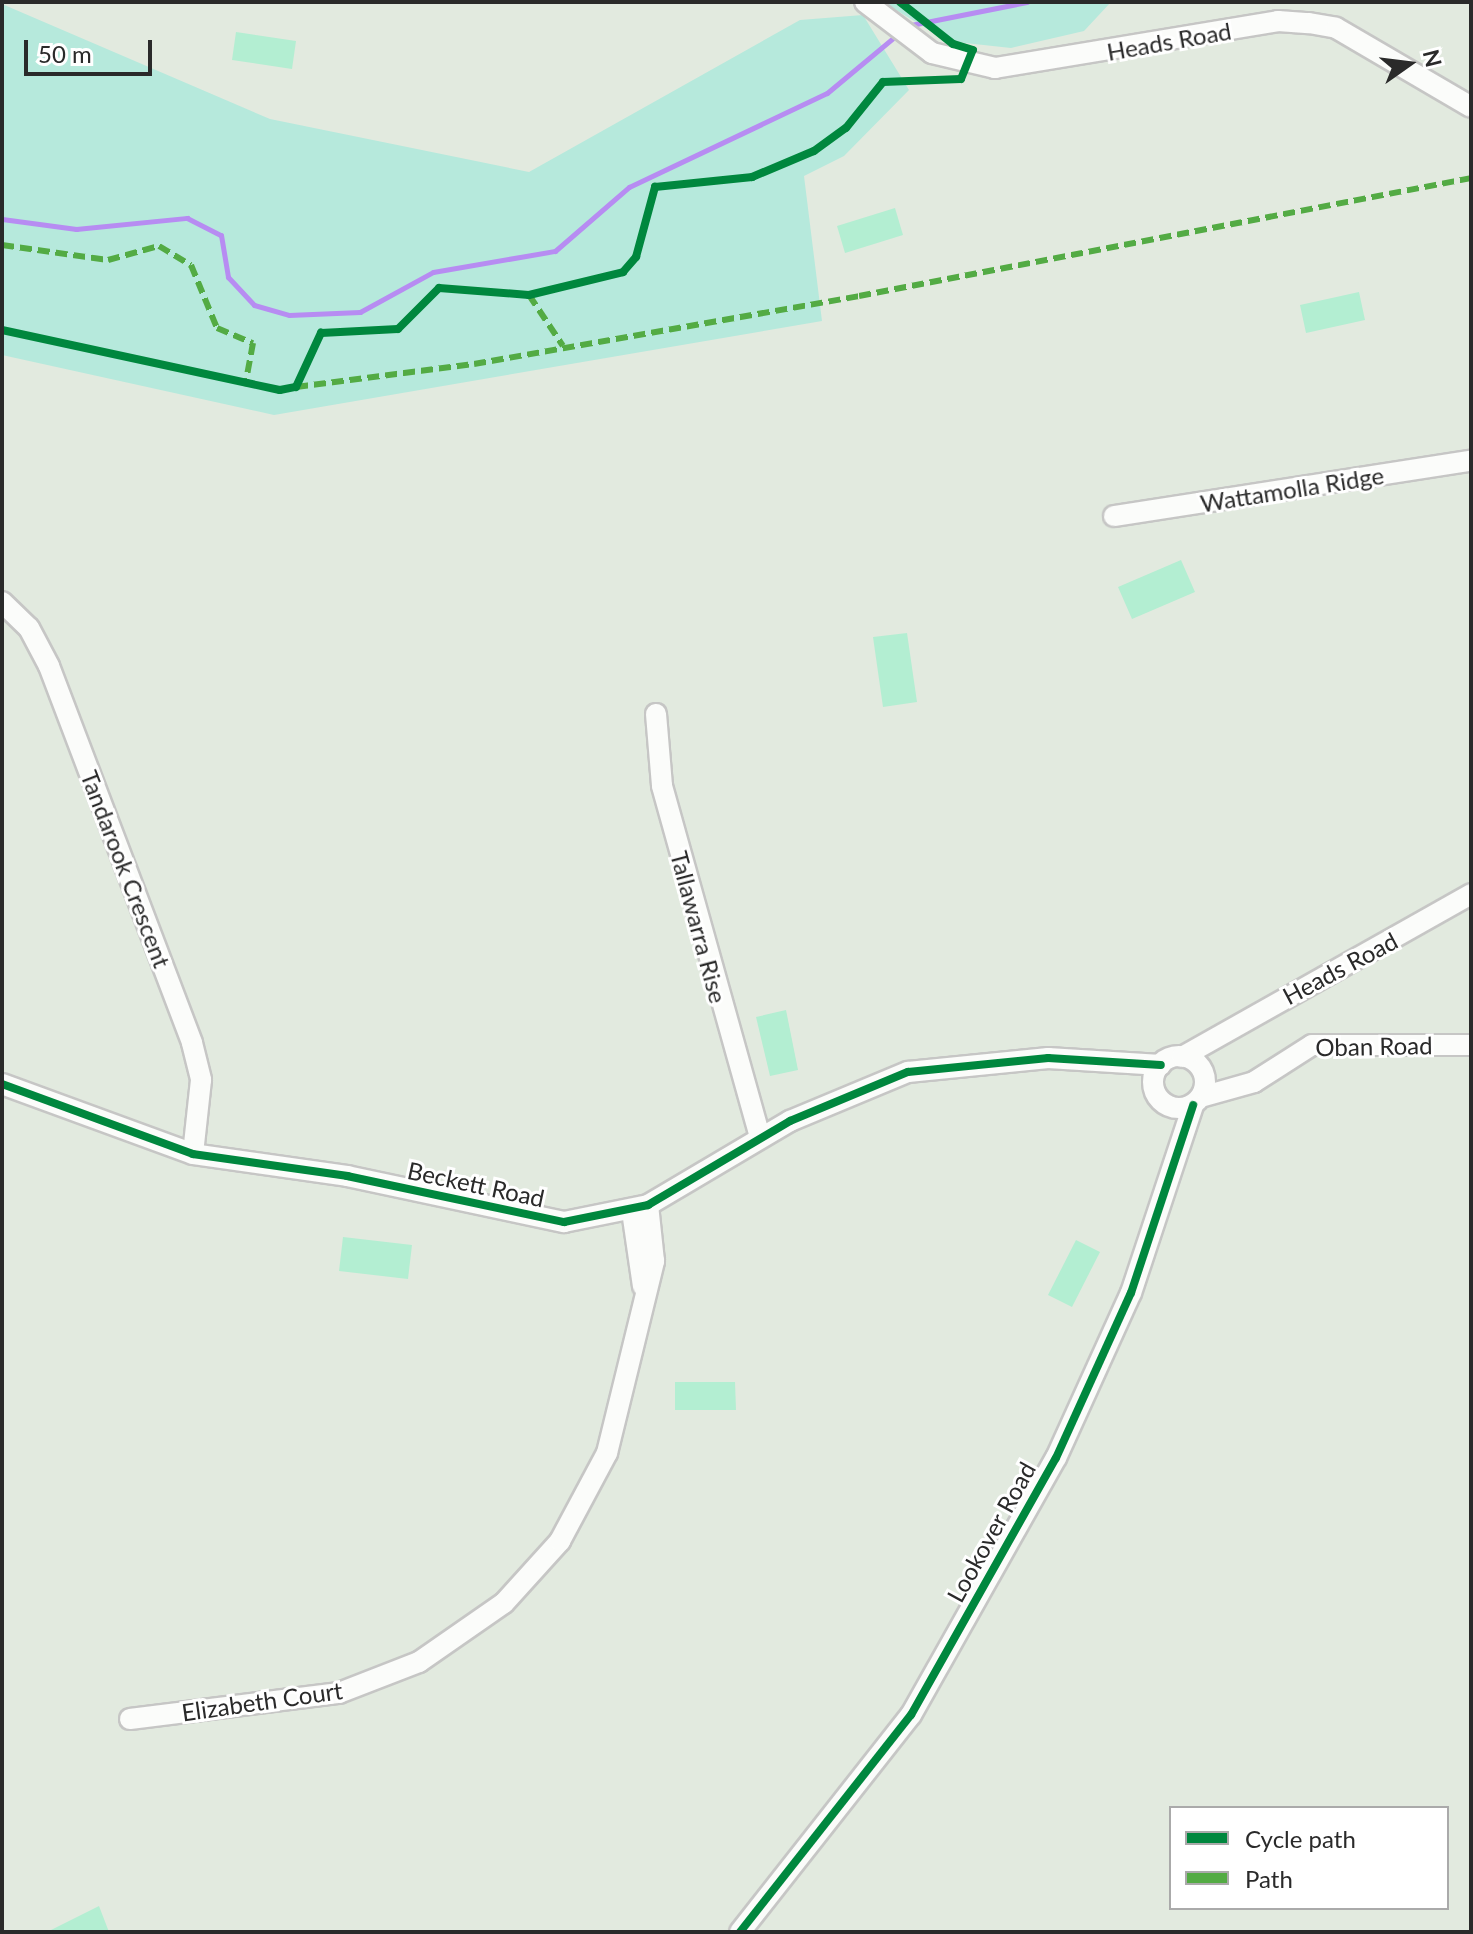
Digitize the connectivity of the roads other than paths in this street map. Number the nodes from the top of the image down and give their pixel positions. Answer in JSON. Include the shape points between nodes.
{"nodes":[{"id":1,"x":872,"y":7,"type":"edge"},
{"id":2,"x":1471,"y":107,"type":"edge"},
{"id":3,"x":1471,"y":461,"type":"edge"},
{"id":4,"x":1114,"y":516,"type":"dead end"},
{"id":5,"x":2,"y":602,"type":"edge"},
{"id":6,"x":656,"y":714,"type":"dead end"},
{"id":7,"x":1471,"y":894,"type":"edge"},
{"id":8,"x":1207,"y":1038,"type":"junction"},
{"id":9,"x":1471,"y":1045,"type":"edge"},
{"id":10,"x":1182,"y":1057,"type":"junction"},
{"id":11,"x":1157,"y":1074,"type":"junction"},
{"id":12,"x":2,"y":1084,"type":"edge"},
{"id":13,"x":1200,"y":1088,"type":"junction"},
{"id":14,"x":1172,"y":1107,"type":"junction"},
{"id":15,"x":760,"y":1138,"type":"junction"},
{"id":16,"x":1177,"y":1151,"type":"junction"},
{"id":17,"x":193,"y":1154,"type":"junction"},
{"id":18,"x":640,"y":1208,"type":"junction"},
{"id":19,"x":130,"y":1719,"type":"dead end"},
{"id":20,"x":740,"y":1932,"type":"edge"}],
"edges":[{"from":1,"to":2,"type":"street","name":"Heads Road","via":[[932,53],[968,66],[1017,69],[1278,21],[1309,23],[1336,28]]},
{"from":3,"to":4,"type":"street","name":"Wattamolla Ridge"},
{"from":5,"to":17,"type":"street","name":"Tandarook Crescent","via":[[29,628],[49,666],[192,1043],[201,1080]]},
{"from":6,"to":15,"type":"street","name":"Tallawarra Rise","via":[[662,786]]},
{"from":7,"to":8,"type":"street","name":"Heads Road"},
{"from":8,"to":10,"type":"street","name":"Heads Road"},
{"from":8,"to":13,"type":"street"},
{"from":9,"to":13,"type":"street","name":"Oban Road","via":[[1312,1045],[1242,1087]]},
{"from":10,"to":11,"type":"street","name":"Heads Road"},
{"from":10,"to":13,"type":"street"},
{"from":11,"to":14,"type":"street"},
{"from":11,"to":15,"type":"street","name":"Beckett Road","via":[[1048,1058],[908,1072]]},
{"from":12,"to":17,"type":"street","name":"Beckett Road"},
{"from":13,"to":14,"type":"street"},
{"from":13,"to":16,"type":"street","name":"Lookover Road"},
{"from":14,"to":16,"type":"street","name":"Lookover Road"},
{"from":15,"to":18,"type":"street","name":"Beckett Road"},
{"from":16,"to":20,"type":"street","name":"Lookover Road","via":[[1097,1376],[1025,1514],[883,1757]]},
{"from":17,"to":18,"type":"street","name":"Beckett Road","via":[[347,1176],[545,1221]]},
{"from":18,"to":19,"type":"street","name":"Elizabeth Court","via":[[656,1247],[617,1424],[595,1480],[560,1541],[487,1618],[419,1662],[339,1693]]}]}
